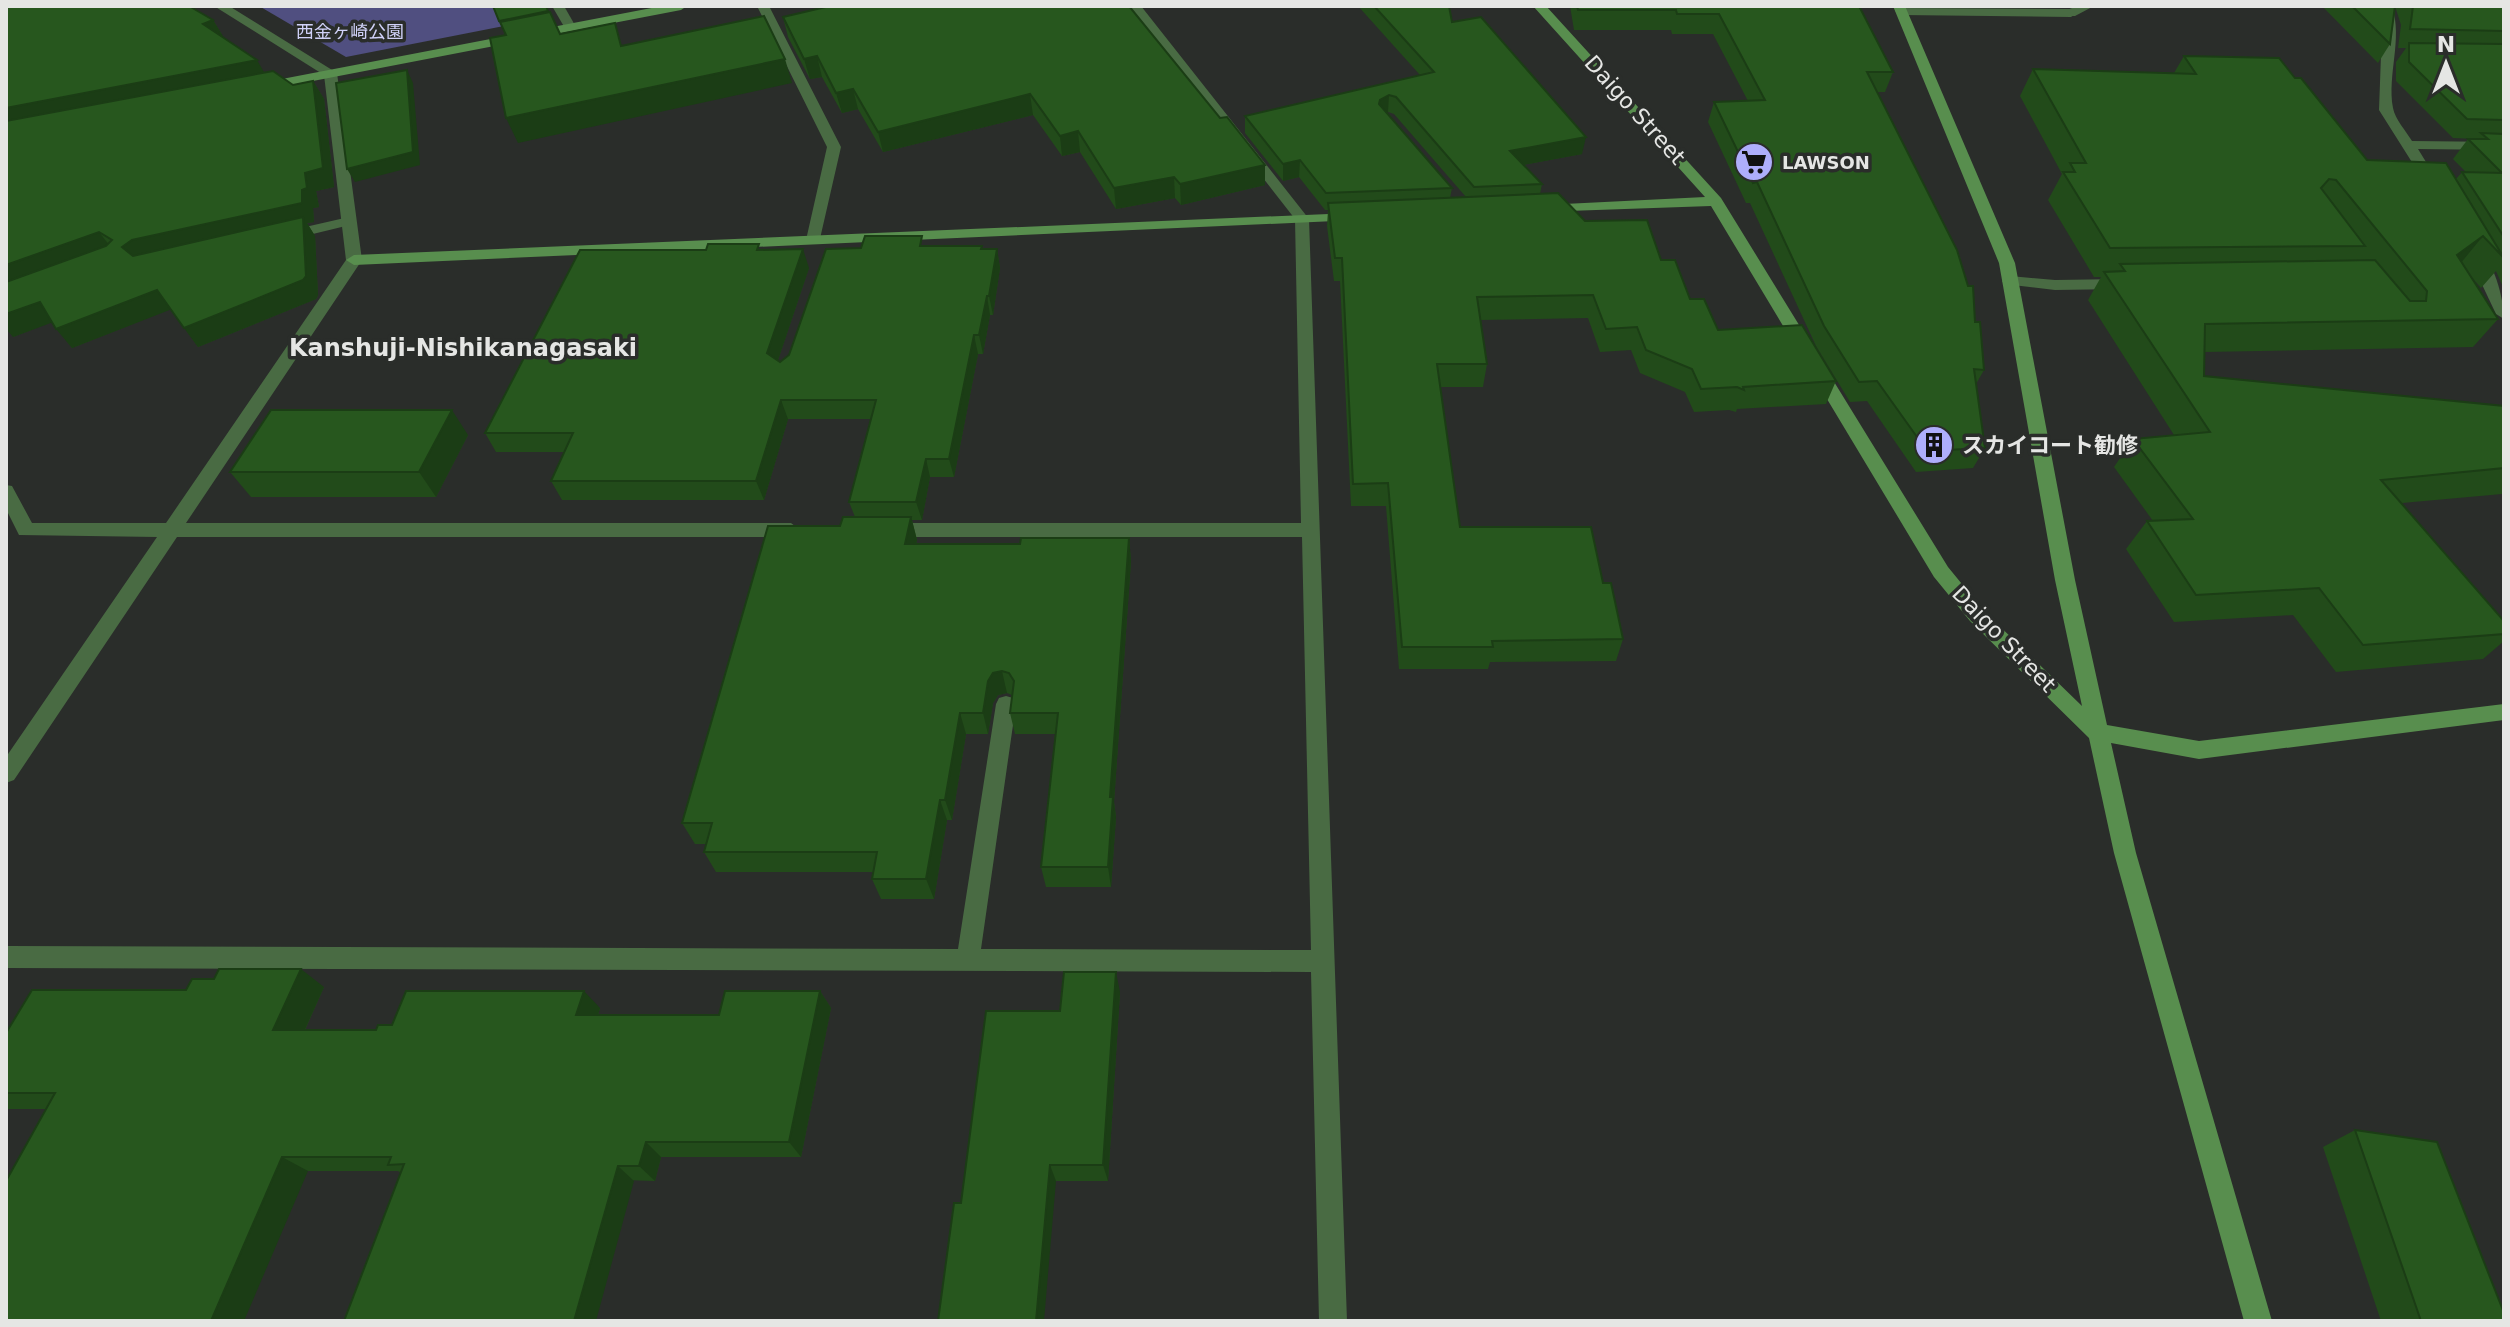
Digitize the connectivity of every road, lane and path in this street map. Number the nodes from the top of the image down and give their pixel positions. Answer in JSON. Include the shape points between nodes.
{"nodes":[{"id":1,"x":220,"y":6,"type":"edge"},
{"id":2,"x":558,"y":6,"type":"edge"},
{"id":3,"x":681,"y":6,"type":"edge"},
{"id":4,"x":763,"y":6,"type":"edge"},
{"id":5,"x":1135,"y":6,"type":"edge"},
{"id":6,"x":1539,"y":6,"type":"edge"},
{"id":7,"x":2088,"y":6,"type":"edge"},
{"id":8,"x":2386,"y":6,"type":"edge"},
{"id":9,"x":1900,"y":8,"type":"edge"},
{"id":10,"x":570,"y":27,"type":"junction"},
{"id":11,"x":330,"y":73,"type":"junction"},
{"id":12,"x":253,"y":88,"type":"edge"},
{"id":13,"x":2410,"y":145,"type":"junction"},
{"id":14,"x":2504,"y":146,"type":"edge"},
{"id":15,"x":2440,"y":195,"type":"edge"},
{"id":16,"x":1716,"y":201,"type":"junction"},
{"id":17,"x":1529,"y":209,"type":"edge"},
{"id":18,"x":1362,"y":217,"type":"edge"},
{"id":19,"x":1302,"y":219,"type":"junction"},
{"id":20,"x":349,"y":221,"type":"junction"},
{"id":21,"x":272,"y":239,"type":"edge"},
{"id":22,"x":823,"y":245,"type":"junction"},
{"id":23,"x":2470,"y":246,"type":"edge"},
{"id":24,"x":354,"y":260,"type":"junction"},
{"id":25,"x":2485,"y":271,"type":"junction"},
{"id":26,"x":2504,"y":271,"type":"edge"},
{"id":27,"x":2010,"y":281,"type":"junction"},
{"id":28,"x":2134,"y":284,"type":"edge"},
{"id":29,"x":2504,"y":314,"type":"edge"},
{"id":30,"x":6,"y":491,"type":"edge"},
{"id":31,"x":171,"y":530,"type":"junction"},
{"id":32,"x":804,"y":530,"type":"edge"},
{"id":33,"x":868,"y":530,"type":"edge"},
{"id":34,"x":1311,"y":530,"type":"junction"},
{"id":35,"x":1006,"y":704,"type":"dead end"},
{"id":36,"x":2504,"y":712,"type":"edge"},
{"id":37,"x":2096,"y":732,"type":"junction"},
{"id":38,"x":6,"y":774,"type":"edge"},
{"id":39,"x":6,"y":957,"type":"edge"},
{"id":40,"x":968,"y":958,"type":"junction"},
{"id":41,"x":1323,"y":961,"type":"junction"},
{"id":42,"x":1333,"y":1321,"type":"edge"},
{"id":43,"x":2258,"y":1321,"type":"edge"}],
"edges":[{"from":1,"to":11,"type":"street"},
{"from":2,"to":10,"type":"street"},
{"from":3,"to":10,"type":"street"},
{"from":4,"to":22,"type":"street","via":[[834,147]]},
{"from":5,"to":19,"type":"street"},
{"from":6,"to":16,"type":"street","name":"Daigo Street"},
{"from":7,"to":9,"type":"street","via":[[2071,13]]},
{"from":8,"to":13,"type":"street","via":[[2394,55],[2386,110]]},
{"from":9,"to":27,"type":"street"},
{"from":10,"to":11,"type":"street"},
{"from":11,"to":12,"type":"street"},
{"from":11,"to":20,"type":"street"},
{"from":13,"to":14,"type":"street"},
{"from":13,"to":15,"type":"street"},
{"from":16,"to":17,"type":"street"},
{"from":16,"to":37,"type":"street","name":"Daigo Street","via":[[1941,572],[1977,616]]},
{"from":18,"to":19,"type":"street"},
{"from":19,"to":22,"type":"street"},
{"from":19,"to":34,"type":"street"},
{"from":20,"to":21,"type":"street"},
{"from":20,"to":24,"type":"street"},
{"from":22,"to":24,"type":"street"},
{"from":23,"to":25,"type":"street"},
{"from":24,"to":31,"type":"street"},
{"from":25,"to":26,"type":"street"},
{"from":25,"to":29,"type":"street"},
{"from":27,"to":28,"type":"street"},
{"from":27,"to":37,"type":"street"},
{"from":30,"to":31,"type":"street","via":[[26,530]]},
{"from":31,"to":32,"type":"street"},
{"from":31,"to":38,"type":"street"},
{"from":33,"to":34,"type":"street"},
{"from":34,"to":41,"type":"street"},
{"from":35,"to":40,"type":"street"},
{"from":36,"to":37,"type":"street","via":[[2199,750]]},
{"from":37,"to":43,"type":"street","via":[[2125,853]]},
{"from":39,"to":40,"type":"street"},
{"from":40,"to":41,"type":"street"},
{"from":41,"to":42,"type":"street"}]}
